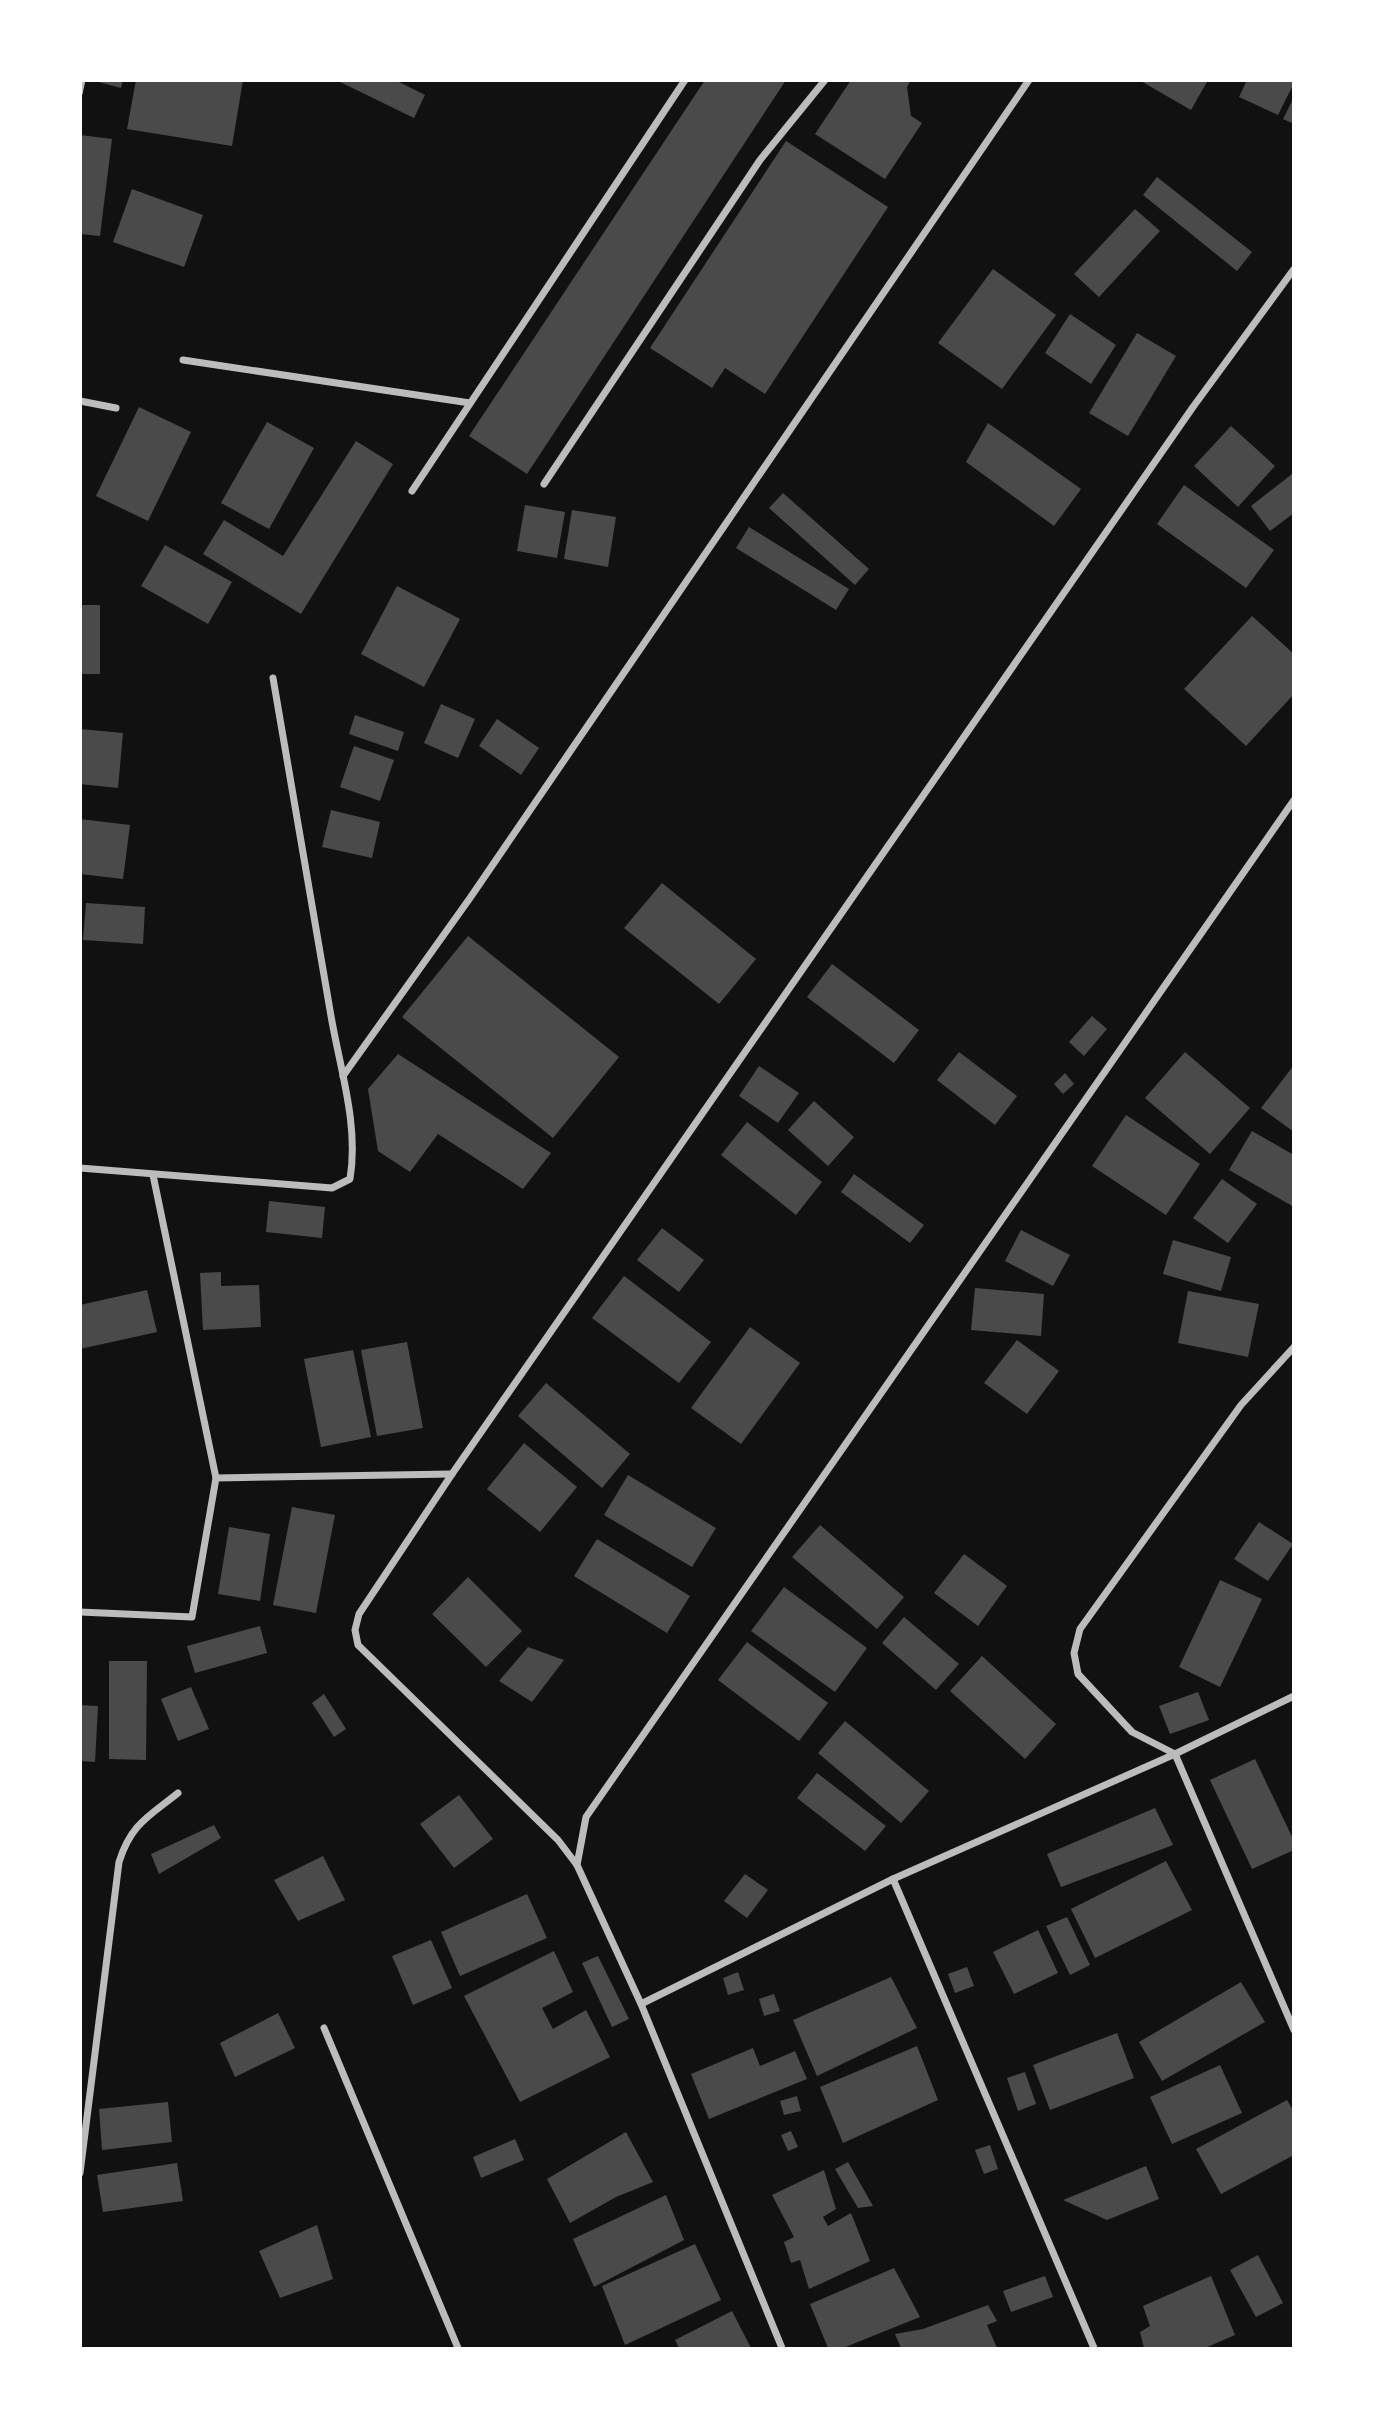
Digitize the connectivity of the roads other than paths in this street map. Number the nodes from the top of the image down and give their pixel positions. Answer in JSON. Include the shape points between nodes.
{"nodes":[{"id":1,"x":83,"y":80,"type":"edge"},
{"id":2,"x":684,"y":80,"type":"edge"},
{"id":3,"x":825,"y":80,"type":"edge"},
{"id":4,"x":1029,"y":80,"type":"edge"},
{"id":5,"x":80,"y":94,"type":"edge"},
{"id":6,"x":1293,"y":269,"type":"edge"},
{"id":7,"x":183,"y":360,"type":"dead end"},
{"id":8,"x":80,"y":401,"type":"edge"},
{"id":9,"x":470,"y":404,"type":"junction"},
{"id":10,"x":116,"y":408,"type":"dead end"},
{"id":11,"x":544,"y":484,"type":"dead end"},
{"id":12,"x":412,"y":491,"type":"dead end"},
{"id":13,"x":273,"y":678,"type":"dead end"},
{"id":14,"x":1293,"y":800,"type":"edge"},
{"id":15,"x":343,"y":1076,"type":"junction"},
{"id":16,"x":80,"y":1168,"type":"edge"},
{"id":17,"x":153,"y":1175,"type":"junction"},
{"id":18,"x":1293,"y":1347,"type":"edge"},
{"id":19,"x":452,"y":1474,"type":"junction"},
{"id":20,"x":216,"y":1478,"type":"junction"},
{"id":21,"x":80,"y":1612,"type":"edge"},
{"id":22,"x":1293,"y":1696,"type":"edge"},
{"id":23,"x":1175,"y":1754,"type":"junction"},
{"id":24,"x":178,"y":1793,"type":"dead end"},
{"id":25,"x":577,"y":1865,"type":"junction"},
{"id":26,"x":892,"y":1879,"type":"junction"},
{"id":27,"x":641,"y":2004,"type":"junction"},
{"id":28,"x":324,"y":2028,"type":"dead end"},
{"id":29,"x":1293,"y":2030,"type":"edge"},
{"id":30,"x":80,"y":2173,"type":"edge"},
{"id":31,"x":458,"y":2348,"type":"edge"},
{"id":32,"x":782,"y":2348,"type":"edge"},
{"id":33,"x":1094,"y":2348,"type":"edge"}],
"edges":[{"from":1,"to":5,"type":"lane"},
{"from":2,"to":9,"type":"street"},
{"from":3,"to":11,"type":"street","via":[[760,160]]},
{"from":4,"to":15,"type":"street","via":[[470,898]]},
{"from":6,"to":19,"type":"street"},
{"from":7,"to":9,"type":"street"},
{"from":8,"to":10,"type":"street"},
{"from":9,"to":12,"type":"street"},
{"from":13,"to":15,"type":"street"},
{"from":14,"to":25,"type":"street","via":[[586,1817]]},
{"from":15,"to":17,"type":"street","via":[[354,1154],[350,1179],[332,1188]]},
{"from":16,"to":17,"type":"street"},
{"from":17,"to":20,"type":"street"},
{"from":18,"to":23,"type":"street","via":[[1241,1405],[1080,1629],[1074,1653],[1078,1674],[1132,1732]]},
{"from":19,"to":20,"type":"street"},
{"from":19,"to":25,"type":"street","via":[[359,1615],[355,1630],[358,1646],[558,1840]]},
{"from":20,"to":21,"type":"street","via":[[191,1617]]},
{"from":22,"to":23,"type":"street"},
{"from":23,"to":26,"type":"street"},
{"from":23,"to":29,"type":"street"},
{"from":24,"to":30,"type":"street","via":[[136,1826],[120,1862]]},
{"from":25,"to":27,"type":"street"},
{"from":26,"to":27,"type":"street"},
{"from":26,"to":33,"type":"street"},
{"from":27,"to":32,"type":"street"},
{"from":28,"to":31,"type":"street"}]}
